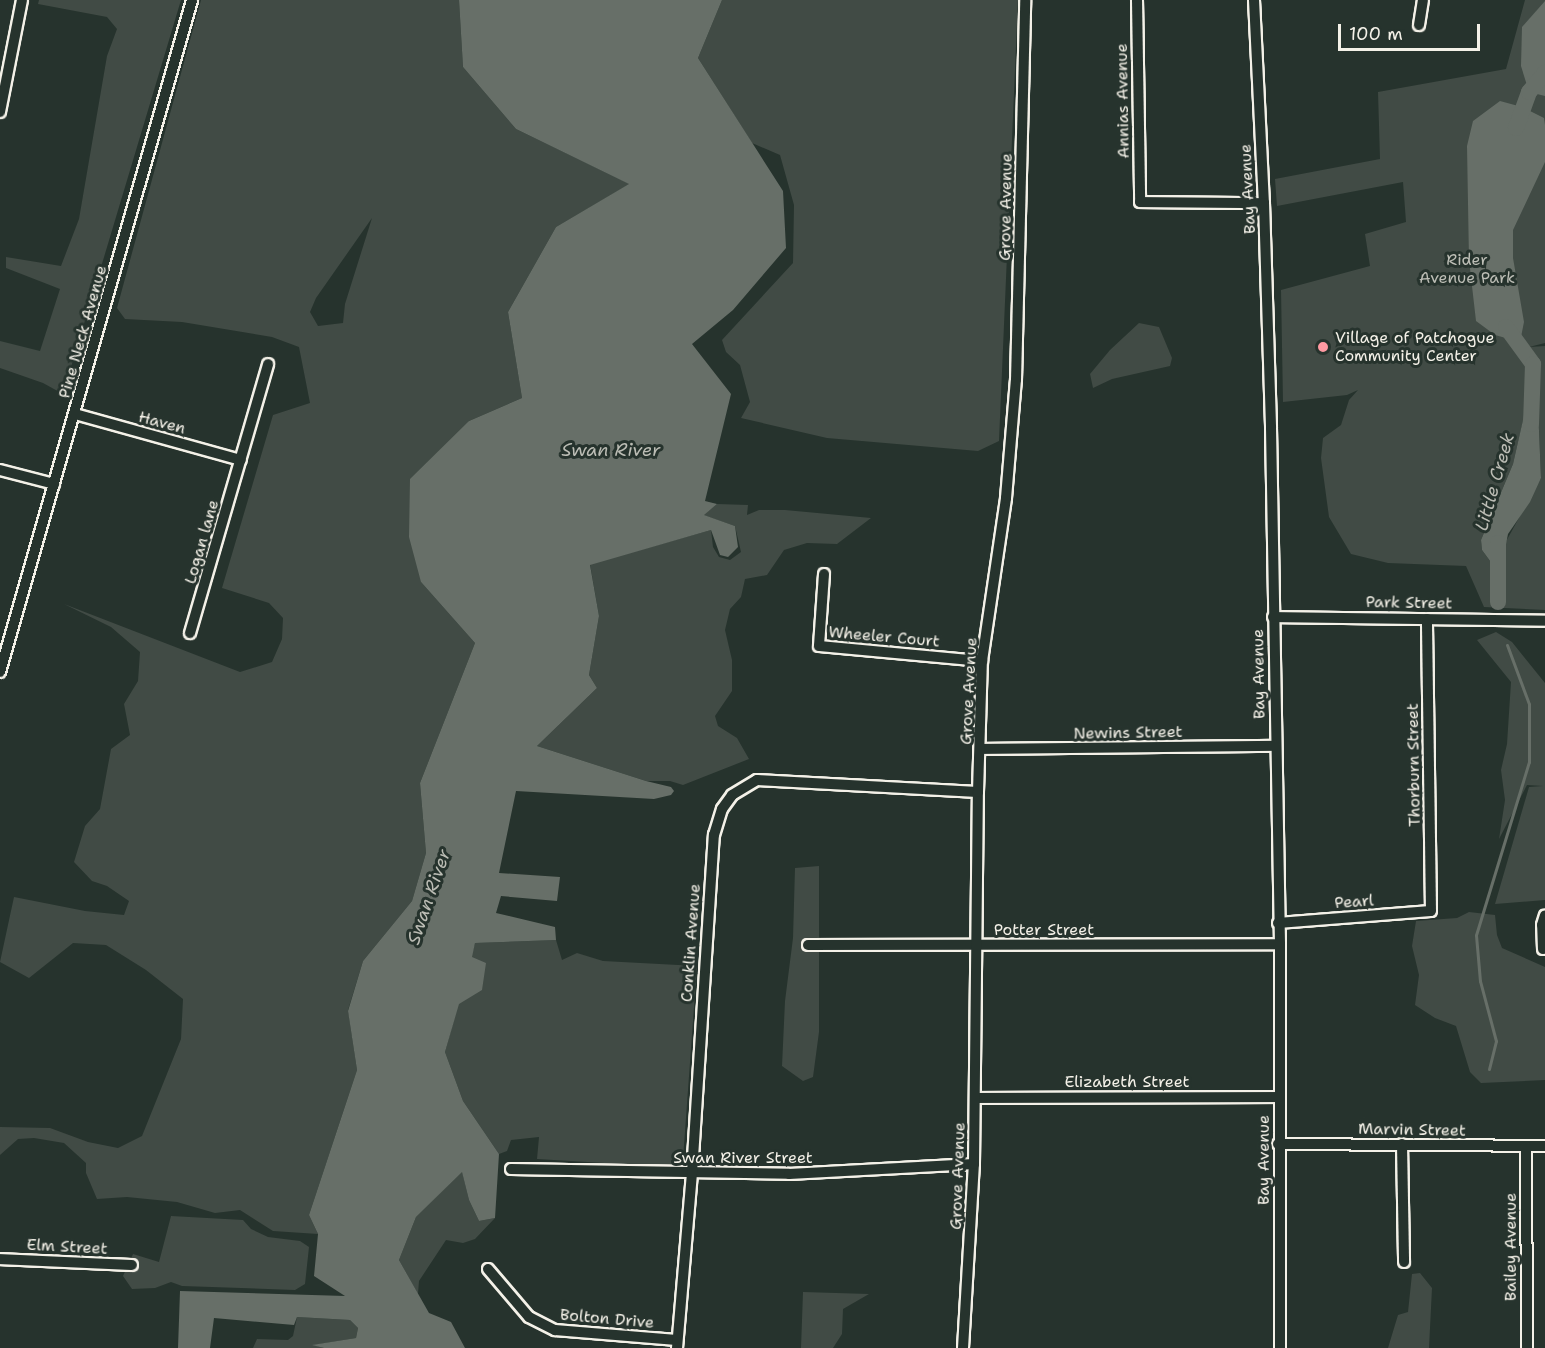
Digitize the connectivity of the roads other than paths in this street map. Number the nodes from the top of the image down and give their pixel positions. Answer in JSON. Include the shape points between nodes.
{"nodes":[{"id":1,"x":22,"y":0,"type":"edge"},
{"id":2,"x":192,"y":0,"type":"edge"},
{"id":3,"x":1025,"y":0,"type":"edge"},
{"id":4,"x":1137,"y":0,"type":"edge"},
{"id":5,"x":1254,"y":0,"type":"edge"},
{"id":6,"x":1423,"y":0,"type":"edge"},
{"id":7,"x":1419,"y":25,"type":"dead end"},
{"id":8,"x":4,"y":74,"type":"edge"},
{"id":9,"x":0,"y":112,"type":"edge"},
{"id":10,"x":1264,"y":203,"type":"junction"},
{"id":11,"x":268,"y":364,"type":"dead end"},
{"id":12,"x":75,"y":414,"type":"junction"},
{"id":13,"x":242,"y":460,"type":"junction"},
{"id":14,"x":0,"y":470,"type":"edge"},
{"id":15,"x":54,"y":484,"type":"junction"},
{"id":16,"x":824,"y":574,"type":"dead end"},
{"id":17,"x":1273,"y":617,"type":"junction"},
{"id":18,"x":1427,"y":619,"type":"junction"},
{"id":19,"x":1545,"y":621,"type":"edge"},
{"id":20,"x":190,"y":633,"type":"dead end"},
{"id":21,"x":5,"y":639,"type":"edge"},
{"id":22,"x":982,"y":661,"type":"junction"},
{"id":23,"x":0,"y":672,"type":"edge"},
{"id":24,"x":1276,"y":746,"type":"junction"},
{"id":25,"x":981,"y":749,"type":"junction"},
{"id":26,"x":978,"y":792,"type":"junction"},
{"id":27,"x":1431,"y":911,"type":"joint"},
{"id":28,"x":1545,"y":915,"type":"edge"},
{"id":29,"x":1278,"y":923,"type":"junction"},
{"id":30,"x":1280,"y":944,"type":"junction"},
{"id":31,"x":808,"y":945,"type":"dead end"},
{"id":32,"x":977,"y":945,"type":"junction"},
{"id":33,"x":1543,"y":949,"type":"dead end"},
{"id":34,"x":1279,"y":1096,"type":"junction"},
{"id":35,"x":975,"y":1098,"type":"junction"},
{"id":36,"x":1278,"y":1143,"type":"junction"},
{"id":37,"x":1402,"y":1144,"type":"junction"},
{"id":38,"x":1526,"y":1146,"type":"junction"},
{"id":39,"x":1545,"y":1146,"type":"edge"},
{"id":40,"x":974,"y":1164,"type":"junction"},
{"id":41,"x":511,"y":1169,"type":"dead end"},
{"id":42,"x":692,"y":1173,"type":"junction"},
{"id":43,"x":0,"y":1259,"type":"edge"},
{"id":44,"x":1404,"y":1262,"type":"dead end"},
{"id":45,"x":132,"y":1265,"type":"dead end"},
{"id":46,"x":488,"y":1269,"type":"dead end"},
{"id":47,"x":677,"y":1344,"type":"edge"},
{"id":48,"x":963,"y":1348,"type":"edge"},
{"id":49,"x":1280,"y":1348,"type":"edge"},
{"id":50,"x":1527,"y":1348,"type":"edge"}],
"edges":[{"from":1,"to":8,"type":"street"},
{"from":2,"to":12,"type":"street","name":"Pine Neck Avenue"},
{"from":3,"to":22,"type":"street","name":"Grove Avenue","via":[[1016,380],[1006,498]]},
{"from":4,"to":10,"type":"street","name":"Annias Avenue","via":[[1140,202]]},
{"from":5,"to":10,"type":"street","name":"Bay Avenue"},
{"from":6,"to":7,"type":"street"},
{"from":8,"to":9,"type":"street"},
{"from":10,"to":17,"type":"street","name":"Bay Avenue"},
{"from":11,"to":13,"type":"street","name":"Logan lane"},
{"from":12,"to":13,"type":"street","name":"Haven"},
{"from":12,"to":15,"type":"street","name":"Pine Neck Avenue"},
{"from":13,"to":20,"type":"street","name":"Logan lane"},
{"from":14,"to":15,"type":"street"},
{"from":15,"to":21,"type":"street","name":"Pine Neck Avenue"},
{"from":16,"to":22,"type":"street","name":"Wheeler Court","via":[[819,646]]},
{"from":17,"to":18,"type":"street","name":"Park Street"},
{"from":17,"to":24,"type":"street","name":"Bay Avenue"},
{"from":18,"to":19,"type":"street","name":"Park Street"},
{"from":18,"to":27,"type":"street","name":"Thorburn Street"},
{"from":21,"to":23,"type":"street","name":"Pine Neck Avenue"},
{"from":22,"to":25,"type":"street","name":"Grove Avenue"},
{"from":24,"to":25,"type":"street","name":"Newins Street"},
{"from":24,"to":29,"type":"street","name":"Bay Avenue"},
{"from":25,"to":26,"type":"street","name":"Grove Avenue"},
{"from":26,"to":32,"type":"street","name":"Grove Avenue"},
{"from":26,"to":42,"type":"street","name":"Conklin Avenue","via":[[757,780],[732,795],[722,809],[714,835]]},
{"from":27,"to":29,"type":"street","name":"Pearl"},
{"from":28,"to":33,"type":"street"},
{"from":29,"to":30,"type":"street","name":"Bay Avenue"},
{"from":30,"to":32,"type":"street","name":"Potter Street"},
{"from":30,"to":34,"type":"street","name":"Bay Avenue"},
{"from":31,"to":32,"type":"street","name":"Potter Street"},
{"from":32,"to":35,"type":"street","name":"Grove Avenue"},
{"from":34,"to":35,"type":"street","name":"Elizabeth Street"},
{"from":34,"to":36,"type":"street","name":"Bay Avenue"},
{"from":35,"to":40,"type":"street","name":"Grove Avenue"},
{"from":36,"to":37,"type":"street","name":"Marvin Street"},
{"from":36,"to":49,"type":"street","name":"Bay Avenue"},
{"from":37,"to":38,"type":"street","name":"Marvin Street"},
{"from":37,"to":44,"type":"street"},
{"from":38,"to":39,"type":"street","name":"Marvin Street"},
{"from":38,"to":50,"type":"street","name":"Bailey Avenue"},
{"from":40,"to":42,"type":"street","name":"Swan River Street","via":[[789,1174]]},
{"from":40,"to":48,"type":"street","name":"Grove Avenue"},
{"from":41,"to":42,"type":"street","name":"Swan River Street"},
{"from":42,"to":47,"type":"street","name":"Conklin Avenue"},
{"from":43,"to":45,"type":"street","name":"Elm Street"},
{"from":46,"to":47,"type":"street","name":"Bolton Drive","via":[[529,1317],[555,1330]]}]}
